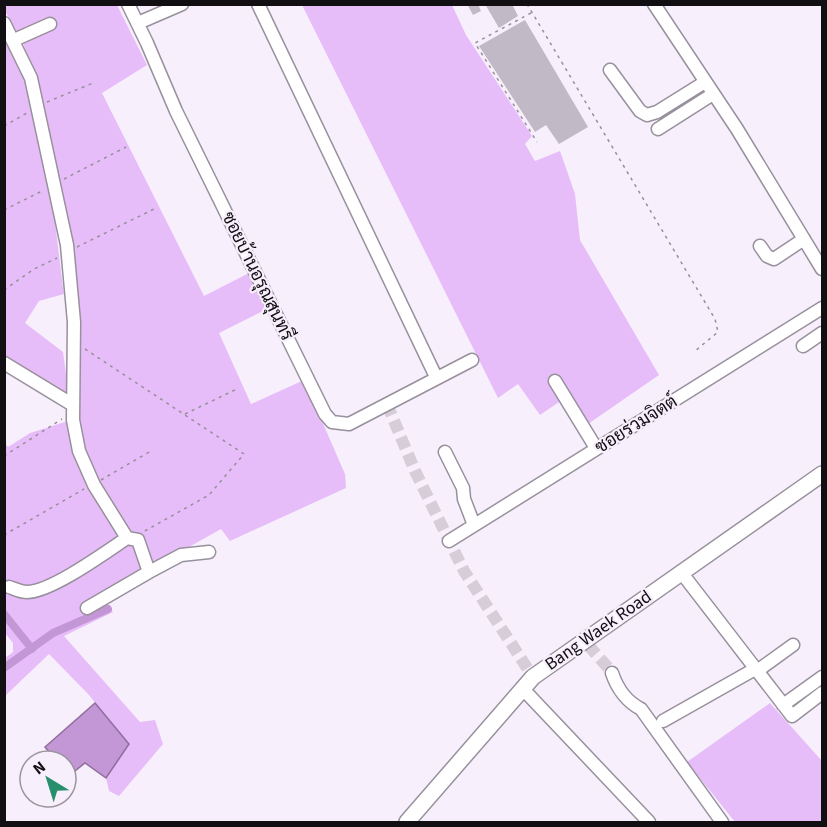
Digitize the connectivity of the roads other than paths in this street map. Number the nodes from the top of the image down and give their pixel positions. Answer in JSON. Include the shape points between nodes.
{"nodes":[{"id":1,"x":128,"y":4,"type":"edge"},
{"id":2,"x":258,"y":4,"type":"edge"},
{"id":3,"x":654,"y":4,"type":"edge"},
{"id":4,"x":175,"y":6,"type":"edge"},
{"id":5,"x":138,"y":23,"type":"junction"},
{"id":6,"x":4,"y":24,"type":"edge"},
{"id":7,"x":50,"y":24,"type":"dead end"},
{"id":8,"x":14,"y":40,"type":"junction"},
{"id":9,"x":610,"y":70,"type":"dead end"},
{"id":10,"x":705,"y":82,"type":"junction"},
{"id":11,"x":712,"y":94,"type":"junction"},
{"id":12,"x":658,"y":129,"type":"dead end"},
{"id":13,"x":804,"y":239,"type":"junction"},
{"id":14,"x":760,"y":246,"type":"dead end"},
{"id":15,"x":822,"y":269,"type":"edge"},
{"id":16,"x":821,"y":314,"type":"edge"},
{"id":17,"x":822,"y":333,"type":"edge"},
{"id":18,"x":803,"y":346,"type":"dead end"},
{"id":19,"x":472,"y":360,"type":"dead end"},
{"id":20,"x":4,"y":363,"type":"edge"},
{"id":21,"x":436,"y":377,"type":"junction"},
{"id":22,"x":555,"y":381,"type":"dead end"},
{"id":23,"x":73,"y":408,"type":"junction"},
{"id":24,"x":596,"y":448,"type":"junction"},
{"id":25,"x":445,"y":452,"type":"dead end"},
{"id":26,"x":822,"y":474,"type":"edge"},
{"id":27,"x":474,"y":525,"type":"junction"},
{"id":28,"x":131,"y":538,"type":"junction"},
{"id":29,"x":450,"y":541,"type":"dead end"},
{"id":30,"x":209,"y":552,"type":"dead end"},
{"id":31,"x":149,"y":572,"type":"junction"},
{"id":32,"x":681,"y":572,"type":"junction"},
{"id":33,"x":9,"y":586,"type":"dead end"},
{"id":34,"x":87,"y":608,"type":"dead end"},
{"id":35,"x":793,"y":645,"type":"dead end"},
{"id":36,"x":756,"y":670,"type":"junction"},
{"id":37,"x":611,"y":672,"type":"tunnel mouth"},
{"id":38,"x":822,"y":677,"type":"edge"},
{"id":39,"x":522,"y":688,"type":"junction"},
{"id":40,"x":822,"y":693,"type":"edge"},
{"id":41,"x":783,"y":705,"type":"junction"},
{"id":42,"x":663,"y":721,"type":"dead end"},
{"id":43,"x":407,"y":822,"type":"edge"},
{"id":44,"x":649,"y":822,"type":"edge"},
{"id":45,"x":722,"y":822,"type":"edge"}],
"edges":[{"from":1,"to":5,"type":"street","name":"ซอยบ้านอรุณสุนทรี"},
{"from":2,"to":21,"type":"street"},
{"from":3,"to":10,"type":"street"},
{"from":4,"to":5,"type":"street"},
{"from":5,"to":21,"type":"street","name":"ซอยบ้านอรุณสุนทรี","via":[[176,111],[332,422],[349,424]]},
{"from":6,"to":8,"type":"street"},
{"from":7,"to":8,"type":"street"},
{"from":8,"to":23,"type":"street","via":[[31,78],[68,252],[75,342]]},
{"from":9,"to":10,"type":"street","via":[[647,115]]},
{"from":10,"to":11,"type":"street"},
{"from":11,"to":12,"type":"street"},
{"from":11,"to":13,"type":"street"},
{"from":13,"to":14,"type":"street","via":[[774,259]]},
{"from":13,"to":15,"type":"street"},
{"from":16,"to":24,"type":"street","name":"ซอยร่วมจิตต์"},
{"from":17,"to":18,"type":"street"},
{"from":19,"to":21,"type":"street","name":"ซอยบ้านอรุณสุนทรี"},
{"from":20,"to":23,"type":"street"},
{"from":22,"to":24,"type":"street"},
{"from":23,"to":28,"type":"street","via":[[79,451],[93,484]]},
{"from":24,"to":27,"type":"street","name":"ซอยร่วมจิตต์"},
{"from":25,"to":27,"type":"street","via":[[463,488]]},
{"from":26,"to":32,"type":"main road","name":"Bang Waek Road"},
{"from":27,"to":29,"type":"street","name":"ซอยร่วมจิตต์"},
{"from":28,"to":31,"type":"street","via":[[142,546]]},
{"from":28,"to":33,"type":"street","via":[[36,591]]},
{"from":30,"to":31,"type":"street","via":[[181,555]]},
{"from":31,"to":34,"type":"street"},
{"from":32,"to":36,"type":"street"},
{"from":32,"to":39,"type":"main road","name":"Bang Waek Road"},
{"from":35,"to":36,"type":"street"},
{"from":36,"to":41,"type":"street"},
{"from":36,"to":42,"type":"street"},
{"from":37,"to":45,"type":"street","via":[[615,683],[632,705],[641,709]]},
{"from":38,"to":41,"type":"street"},
{"from":39,"to":43,"type":"main road","name":"Bang Waek Road"},
{"from":39,"to":44,"type":"street"},
{"from":40,"to":41,"type":"street","via":[[792,716]]}]}
